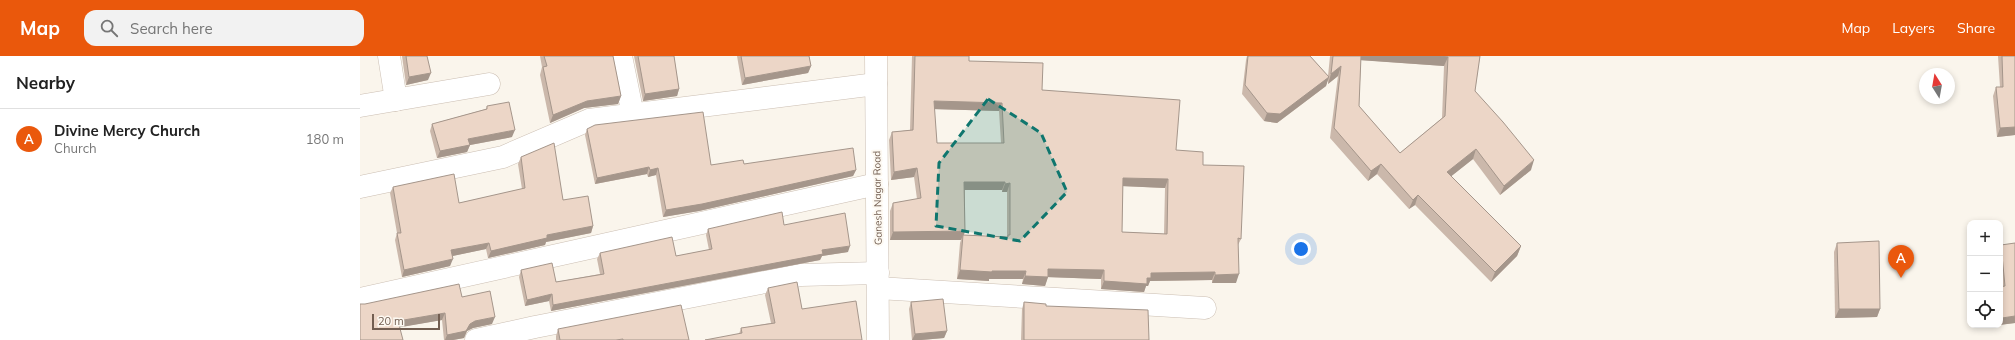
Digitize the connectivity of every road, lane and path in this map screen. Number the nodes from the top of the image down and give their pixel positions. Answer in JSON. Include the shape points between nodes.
{"nodes":[{"id":1,"x":389,"y":56,"type":"edge"},
{"id":2,"x":621,"y":56,"type":"edge"},
{"id":3,"x":876,"y":56,"type":"edge"},
{"id":4,"x":489,"y":84,"type":"dead end"},
{"id":5,"x":876,"y":84,"type":"junction"},
{"id":6,"x":396,"y":100,"type":"junction"},
{"id":7,"x":360,"y":106,"type":"edge"},
{"id":8,"x":633,"y":115,"type":"junction"},
{"id":9,"x":876,"y":184,"type":"junction"},
{"id":10,"x":360,"y":187,"type":"edge"},
{"id":11,"x":878,"y":281,"type":"junction"},
{"id":12,"x":360,"y":299,"type":"edge"},
{"id":13,"x":1205,"y":308,"type":"dead end"},
{"id":14,"x":476,"y":340,"type":"edge"},
{"id":15,"x":878,"y":340,"type":"edge"}],
"edges":[{"from":1,"to":6,"type":"street"},
{"from":2,"to":8,"type":"street"},
{"from":3,"to":5,"type":"street","name":"Ganesh Nagar Road"},
{"from":4,"to":6,"type":"street"},
{"from":5,"to":8,"type":"street"},
{"from":5,"to":9,"type":"street","name":"Ganesh Nagar Road"},
{"from":6,"to":7,"type":"street"},
{"from":8,"to":10,"type":"street","via":[[589,120],[503,157]]},
{"from":9,"to":11,"type":"street","name":"Ganesh Nagar Road"},
{"from":9,"to":12,"type":"street"},
{"from":11,"to":13,"type":"street"},
{"from":11,"to":14,"type":"street","via":[[802,276]]},
{"from":11,"to":15,"type":"street","name":"Ganesh Nagar Road"}]}
